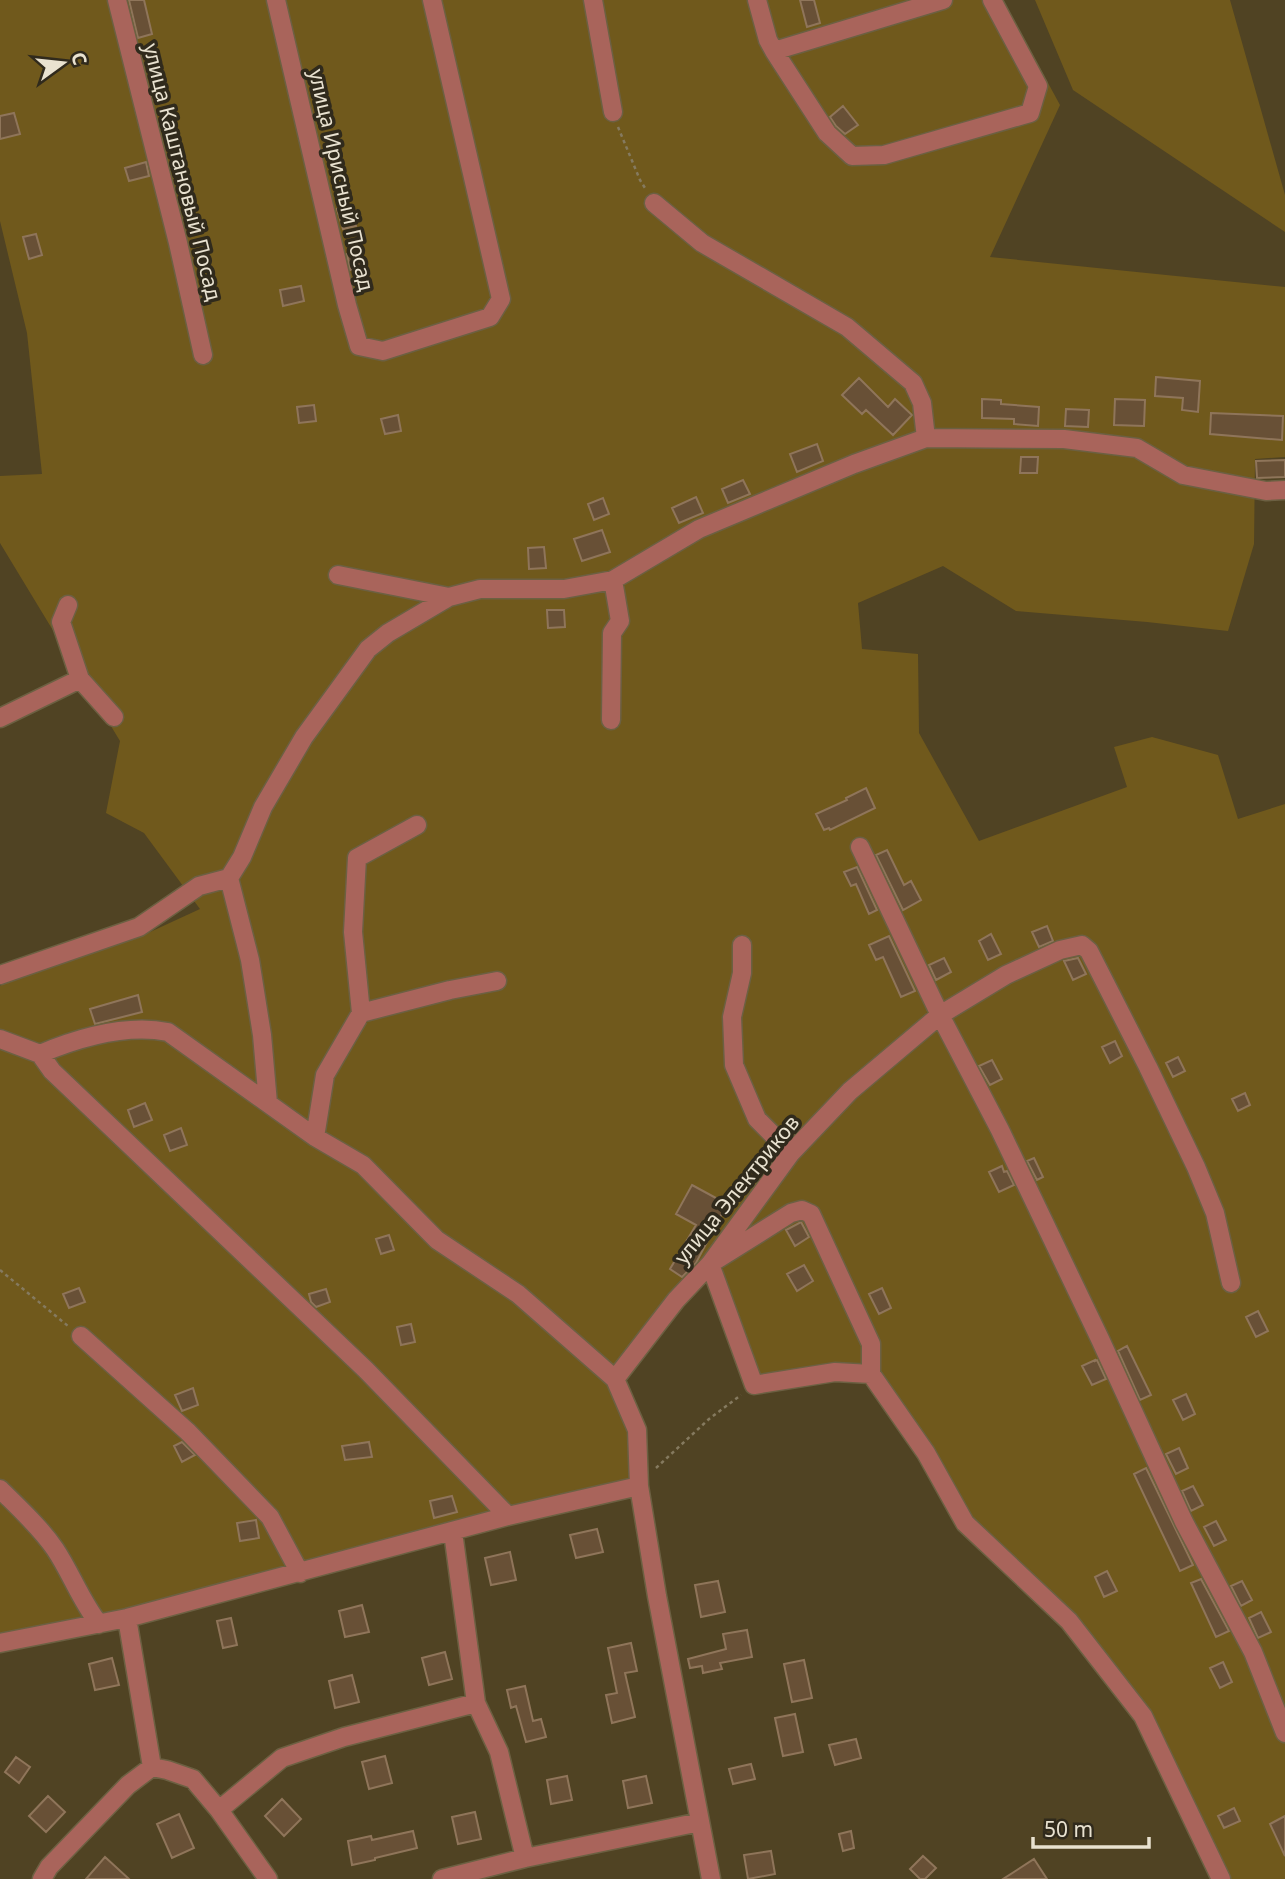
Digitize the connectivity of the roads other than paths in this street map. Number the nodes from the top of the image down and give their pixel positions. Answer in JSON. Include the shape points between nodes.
{"nodes":[{"id":1,"x":117,"y":0,"type":"edge"},
{"id":2,"x":276,"y":0,"type":"edge"},
{"id":3,"x":432,"y":0,"type":"edge"},
{"id":4,"x":593,"y":0,"type":"edge"},
{"id":5,"x":757,"y":0,"type":"edge"},
{"id":6,"x":943,"y":0,"type":"edge"},
{"id":7,"x":992,"y":0,"type":"edge"},
{"id":8,"x":774,"y":51,"type":"junction"},
{"id":9,"x":613,"y":112,"type":"road end"},
{"id":10,"x":654,"y":203,"type":"road end"},
{"id":11,"x":203,"y":355,"type":"dead end"},
{"id":12,"x":926,"y":438,"type":"junction"},
{"id":13,"x":1285,"y":490,"type":"edge"},
{"id":14,"x":338,"y":575,"type":"dead end"},
{"id":15,"x":613,"y":580,"type":"junction"},
{"id":16,"x":449,"y":597,"type":"junction"},
{"id":17,"x":68,"y":605,"type":"dead end"},
{"id":18,"x":80,"y":679,"type":"junction"},
{"id":19,"x":114,"y":717,"type":"dead end"},
{"id":20,"x":0,"y":719,"type":"edge"},
{"id":21,"x":611,"y":720,"type":"dead end"},
{"id":22,"x":417,"y":825,"type":"dead end"},
{"id":23,"x":860,"y":847,"type":"dead end"},
{"id":24,"x":229,"y":878,"type":"junction"},
{"id":25,"x":742,"y":945,"type":"dead end"},
{"id":26,"x":0,"y":975,"type":"edge"},
{"id":27,"x":497,"y":981,"type":"dead end"},
{"id":28,"x":361,"y":1013,"type":"junction"},
{"id":29,"x":940,"y":1015,"type":"junction"},
{"id":30,"x":0,"y":1039,"type":"edge"},
{"id":31,"x":40,"y":1054,"type":"junction"},
{"id":32,"x":268,"y":1103,"type":"junction"},
{"id":33,"x":315,"y":1137,"type":"junction"},
{"id":34,"x":791,"y":1153,"type":"junction"},
{"id":35,"x":710,"y":1264,"type":"junction"},
{"id":36,"x":1231,"y":1283,"type":"dead end"},
{"id":37,"x":81,"y":1336,"type":"road end"},
{"id":38,"x":871,"y":1374,"type":"junction"},
{"id":39,"x":615,"y":1379,"type":"junction"},
{"id":40,"x":639,"y":1486,"type":"junction"},
{"id":41,"x":0,"y":1489,"type":"edge"},
{"id":42,"x":509,"y":1516,"type":"junction"},
{"id":43,"x":453,"y":1532,"type":"junction"},
{"id":44,"x":300,"y":1573,"type":"junction"},
{"id":45,"x":127,"y":1618,"type":"junction"},
{"id":46,"x":99,"y":1624,"type":"junction"},
{"id":47,"x":0,"y":1643,"type":"edge"},
{"id":48,"x":476,"y":1703,"type":"junction"},
{"id":49,"x":1285,"y":1733,"type":"edge"},
{"id":50,"x":152,"y":1767,"type":"junction"},
{"id":51,"x":219,"y":1810,"type":"junction"},
{"id":52,"x":701,"y":1822,"type":"junction"},
{"id":53,"x":526,"y":1858,"type":"junction"},
{"id":54,"x":42,"y":1879,"type":"edge"},
{"id":55,"x":268,"y":1879,"type":"edge"},
{"id":56,"x":442,"y":1879,"type":"edge"},
{"id":57,"x":711,"y":1879,"type":"edge"},
{"id":58,"x":1221,"y":1879,"type":"edge"}],
"edges":[{"from":1,"to":11,"type":"street","name":"улица Каштановый Посад"},
{"from":2,"to":3,"type":"street","name":"улица Ирисный Посад","via":[[359,346],[383,351],[490,317],[500,299]]},
{"from":4,"to":9,"type":"street"},
{"from":5,"to":8,"type":"street"},
{"from":6,"to":8,"type":"street"},
{"from":7,"to":8,"type":"street","via":[[1038,86],[1030,113],[884,155],[852,156],[827,133]]},
{"from":10,"to":12,"type":"street","via":[[702,243],[847,327],[913,383],[922,403]]},
{"from":12,"to":13,"type":"street","via":[[1064,439],[1137,448],[1183,475],[1266,491]]},
{"from":12,"to":15,"type":"street","via":[[699,529]]},
{"from":14,"to":16,"type":"street"},
{"from":15,"to":16,"type":"street","via":[[564,589],[480,589]]},
{"from":15,"to":21,"type":"street","via":[[620,621],[612,633]]},
{"from":16,"to":24,"type":"street","via":[[368,649],[304,737]]},
{"from":17,"to":18,"type":"street","via":[[61,622]]},
{"from":18,"to":19,"type":"street"},
{"from":18,"to":20,"type":"street"},
{"from":22,"to":28,"type":"street","via":[[357,858],[353,932]]},
{"from":23,"to":29,"type":"street"},
{"from":24,"to":26,"type":"street","via":[[200,886],[139,927]]},
{"from":24,"to":32,"type":"street","via":[[250,960]]},
{"from":25,"to":34,"type":"street","via":[[742,972],[732,1017],[734,1065],[757,1119]]},
{"from":27,"to":28,"type":"street"},
{"from":28,"to":33,"type":"street","via":[[325,1075]]},
{"from":29,"to":34,"type":"street","name":"улица Электриков","via":[[850,1091]]},
{"from":29,"to":36,"type":"street","name":"улица Электриков","via":[[1006,975],[1060,950],[1082,945],[1090,951],[1196,1167],[1214,1213]]},
{"from":29,"to":49,"type":"street","via":[[1000,1130],[1184,1522],[1253,1652]]},
{"from":30,"to":31,"type":"street"},
{"from":31,"to":32,"type":"street","via":[[67,1042],[133,1029],[168,1032]]},
{"from":31,"to":42,"type":"street","via":[[52,1071],[366,1370]]},
{"from":32,"to":33,"type":"street"},
{"from":33,"to":39,"type":"street","via":[[363,1165],[437,1240],[517,1294]]},
{"from":34,"to":35,"type":"street","name":"улица Электриков"},
{"from":35,"to":38,"type":"street","via":[[754,1385],[835,1372]]},
{"from":35,"to":38,"type":"street","via":[[791,1213],[802,1210],[811,1214],[872,1344]]},
{"from":35,"to":39,"type":"street","name":"улица Электриков"},
{"from":37,"to":44,"type":"street","via":[[188,1432],[270,1517]]},
{"from":38,"to":58,"type":"street","via":[[926,1453],[965,1523],[1069,1621],[1143,1716]]},
{"from":39,"to":40,"type":"street","via":[[637,1430]]},
{"from":40,"to":42,"type":"street"},
{"from":40,"to":52,"type":"street"},
{"from":41,"to":46,"type":"street","via":[[54,1549]]},
{"from":42,"to":43,"type":"street"},
{"from":43,"to":44,"type":"street"},
{"from":43,"to":48,"type":"street"},
{"from":44,"to":45,"type":"street"},
{"from":45,"to":46,"type":"street"},
{"from":45,"to":50,"type":"street"},
{"from":46,"to":47,"type":"street"},
{"from":48,"to":51,"type":"street","via":[[282,1758]]},
{"from":48,"to":53,"type":"street","via":[[499,1752]]},
{"from":50,"to":51,"type":"street","via":[[193,1779]]},
{"from":50,"to":54,"type":"street","via":[[128,1785]]},
{"from":51,"to":55,"type":"street"},
{"from":52,"to":53,"type":"street"},
{"from":52,"to":57,"type":"street"},
{"from":53,"to":56,"type":"street"}]}
